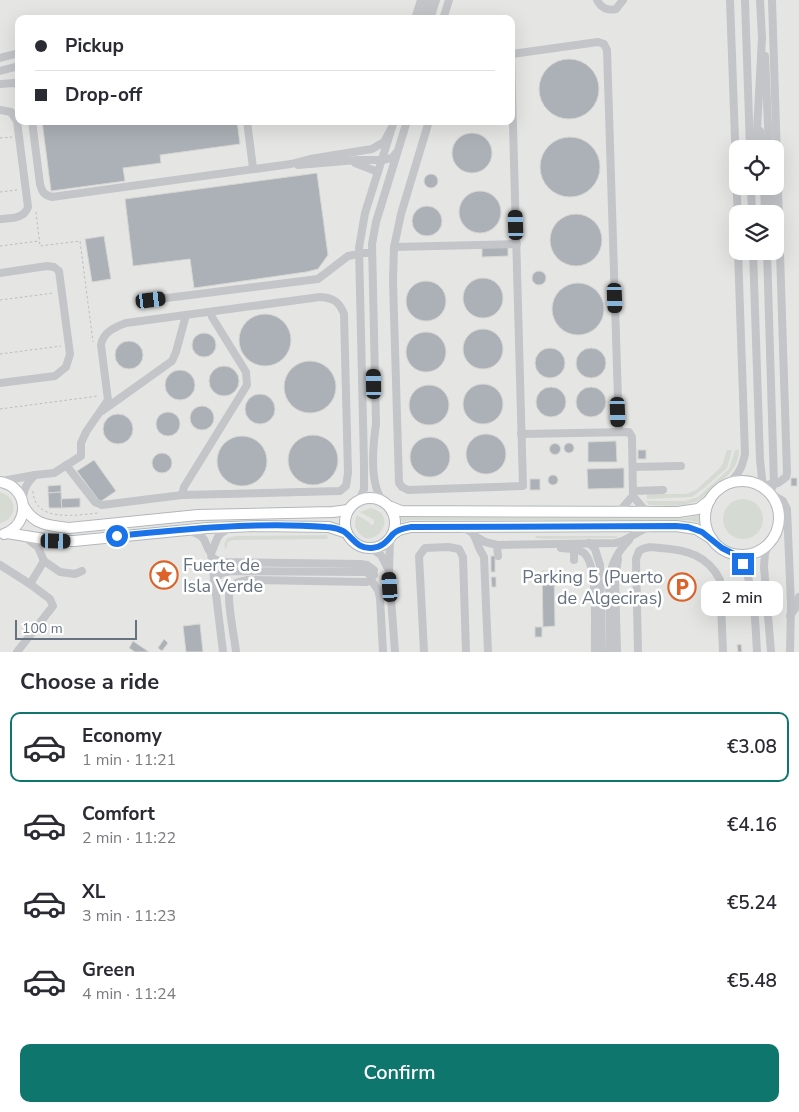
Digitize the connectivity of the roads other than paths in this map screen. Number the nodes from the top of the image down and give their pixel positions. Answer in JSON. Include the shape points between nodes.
{"nodes":[{"id":1,"x":421,"y":0,"type":"edge"},
{"id":2,"x":429,"y":0,"type":"edge"},
{"id":3,"x":436,"y":0,"type":"edge"},
{"id":4,"x":449,"y":0,"type":"edge"},
{"id":5,"x":597,"y":0,"type":"edge"},
{"id":6,"x":730,"y":0,"type":"edge"},
{"id":7,"x":745,"y":0,"type":"edge"},
{"id":8,"x":760,"y":0,"type":"edge"},
{"id":9,"x":772,"y":0,"type":"edge"},
{"id":10,"x":624,"y":1,"type":"edge"},
{"id":11,"x":417,"y":15,"type":"edge"},
{"id":12,"x":424,"y":15,"type":"edge"},
{"id":13,"x":431,"y":15,"type":"edge"},
{"id":14,"x":444,"y":15,"type":"edge"},
{"id":15,"x":762,"y":38,"type":"junction"},
{"id":16,"x":15,"y":54,"type":"edge"},
{"id":17,"x":515,"y":54,"type":"edge"},
{"id":18,"x":0,"y":58,"type":"edge"},
{"id":19,"x":15,"y":67,"type":"edge"},
{"id":20,"x":0,"y":71,"type":"edge"},
{"id":21,"x":15,"y":83,"type":"edge"},
{"id":22,"x":0,"y":84,"type":"edge"},
{"id":23,"x":749,"y":106,"type":"junction"},
{"id":24,"x":0,"y":110,"type":"edge"},
{"id":25,"x":15,"y":116,"type":"edge"},
{"id":26,"x":17,"y":125,"type":"edge"},
{"id":27,"x":33,"y":125,"type":"edge"},
{"id":28,"x":248,"y":125,"type":"edge"},
{"id":29,"x":393,"y":125,"type":"edge"},
{"id":30,"x":406,"y":125,"type":"edge"},
{"id":31,"x":428,"y":125,"type":"edge"},
{"id":32,"x":514,"y":125,"type":"edge"},
{"id":33,"x":758,"y":126,"type":"junction"},
{"id":34,"x":750,"y":140,"type":"edge"},
{"id":35,"x":757,"y":140,"type":"edge"},
{"id":36,"x":762,"y":140,"type":"edge"},
{"id":37,"x":770,"y":140,"type":"edge"},
{"id":38,"x":351,"y":153,"type":"junction"},
{"id":39,"x":383,"y":157,"type":"junction"},
{"id":40,"x":393,"y":159,"type":"junction"},
{"id":41,"x":346,"y":161,"type":"junction"},
{"id":42,"x":291,"y":164,"type":"junction"},
{"id":43,"x":253,"y":168,"type":"junction"},
{"id":44,"x":378,"y":172,"type":"junction"},
{"id":45,"x":737,"y":205,"type":"edge"},
{"id":46,"x":0,"y":219,"type":"edge"},
{"id":47,"x":517,"y":244,"type":"junction"},
{"id":48,"x":394,"y":247,"type":"junction"},
{"id":49,"x":372,"y":253,"type":"junction"},
{"id":50,"x":358,"y":254,"type":"junction"},
{"id":51,"x":738,"y":260,"type":"edge"},
{"id":52,"x":753,"y":260,"type":"edge"},
{"id":53,"x":768,"y":260,"type":"edge"},
{"id":54,"x":0,"y":273,"type":"edge"},
{"id":55,"x":151,"y":300,"type":"dead end"},
{"id":56,"x":210,"y":312,"type":"junction"},
{"id":57,"x":186,"y":315,"type":"junction"},
{"id":58,"x":0,"y":383,"type":"edge"},
{"id":59,"x":99,"y":414,"type":"junction"},
{"id":60,"x":619,"y":431,"type":"junction"},
{"id":61,"x":521,"y":434,"type":"junction"},
{"id":62,"x":66,"y":466,"type":"junction"},
{"id":63,"x":681,"y":466,"type":"dead end"},
{"id":64,"x":633,"y":468,"type":"junction"},
{"id":65,"x":35,"y":476,"type":"junction"},
{"id":66,"x":0,"y":482,"type":"edge"},
{"id":67,"x":725,"y":486,"type":"junction"},
{"id":68,"x":766,"y":488,"type":"junction"},
{"id":69,"x":663,"y":490,"type":"dead end"},
{"id":70,"x":633,"y":493,"type":"junction"},
{"id":71,"x":182,"y":495,"type":"junction"},
{"id":72,"x":360,"y":499,"type":"junction"},
{"id":73,"x":382,"y":500,"type":"junction"},
{"id":74,"x":710,"y":500,"type":"junction"},
{"id":75,"x":24,"y":504,"type":"junction"},
{"id":76,"x":391,"y":507,"type":"junction"},
{"id":77,"x":348,"y":510,"type":"junction"},
{"id":78,"x":618,"y":512,"type":"junction"},
{"id":79,"x":650,"y":512,"type":"junction"},
{"id":80,"x":659,"y":526,"type":"junction"},
{"id":81,"x":233,"y":527,"type":"junction"},
{"id":82,"x":460,"y":527,"type":"junction"},
{"id":83,"x":496,"y":527,"type":"junction"},
{"id":84,"x":187,"y":530,"type":"junction"},
{"id":85,"x":347,"y":533,"type":"junction"},
{"id":86,"x":2,"y":534,"type":"edge"},
{"id":87,"x":24,"y":536,"type":"junction"},
{"id":88,"x":392,"y":536,"type":"junction"},
{"id":89,"x":475,"y":536,"type":"junction"},
{"id":90,"x":632,"y":537,"type":"junction"},
{"id":91,"x":712,"y":539,"type":"junction"},
{"id":92,"x":486,"y":542,"type":"junction"},
{"id":93,"x":770,"y":542,"type":"junction"},
{"id":94,"x":589,"y":543,"type":"junction"},
{"id":95,"x":501,"y":545,"type":"junction"},
{"id":96,"x":623,"y":546,"type":"junction"},
{"id":97,"x":370,"y":548,"type":"junction"},
{"id":98,"x":574,"y":549,"type":"junction"},
{"id":99,"x":482,"y":551,"type":"junction"},
{"id":100,"x":734,"y":554,"type":"junction"},
{"id":101,"x":212,"y":556,"type":"junction"},
{"id":102,"x":498,"y":556,"type":"dead end"},
{"id":103,"x":574,"y":560,"type":"dead end"},
{"id":104,"x":44,"y":561,"type":"junction"},
{"id":105,"x":0,"y":564,"type":"edge"},
{"id":106,"x":82,"y":571,"type":"dead end"},
{"id":107,"x":389,"y":571,"type":"junction"},
{"id":108,"x":214,"y":578,"type":"junction"},
{"id":109,"x":372,"y":578,"type":"junction"},
{"id":110,"x":30,"y":584,"type":"junction"},
{"id":111,"x":799,"y":597,"type":"edge"},
{"id":112,"x":790,"y":618,"type":"junction"},
{"id":113,"x":17,"y":652,"type":"edge"},
{"id":114,"x":223,"y":652,"type":"edge"},
{"id":115,"x":236,"y":652,"type":"edge"},
{"id":116,"x":383,"y":652,"type":"edge"},
{"id":117,"x":394,"y":652,"type":"edge"},
{"id":118,"x":424,"y":652,"type":"edge"},
{"id":119,"x":466,"y":652,"type":"edge"},
{"id":120,"x":488,"y":652,"type":"edge"},
{"id":121,"x":595,"y":652,"type":"edge"},
{"id":122,"x":602,"y":652,"type":"edge"},
{"id":123,"x":610,"y":652,"type":"edge"},
{"id":124,"x":617,"y":652,"type":"edge"},
{"id":125,"x":638,"y":652,"type":"edge"},
{"id":126,"x":723,"y":652,"type":"edge"},
{"id":127,"x":757,"y":652,"type":"edge"},
{"id":128,"x":771,"y":652,"type":"edge"},
{"id":129,"x":790,"y":652,"type":"edge"}],
"edges":[{"from":1,"to":11,"type":"street"},
{"from":2,"to":12,"type":"street"},
{"from":3,"to":13,"type":"street"},
{"from":4,"to":14,"type":"street"},
{"from":5,"to":10,"type":"street","via":[[609,10]]},
{"from":6,"to":45,"type":"street"},
{"from":7,"to":23,"type":"street"},
{"from":8,"to":15,"type":"street"},
{"from":9,"to":68,"type":"street","via":[[787,473],[783,480]]},
{"from":15,"to":33,"type":"street"},
{"from":15,"to":37,"type":"street"},
{"from":16,"to":18,"type":"street"},
{"from":17,"to":60,"type":"street","via":[[598,42],[607,50]]},
{"from":19,"to":20,"type":"street"},
{"from":21,"to":22,"type":"street"},
{"from":23,"to":33,"type":"street"},
{"from":23,"to":34,"type":"street"},
{"from":24,"to":25,"type":"street"},
{"from":26,"to":46,"type":"street","via":[[28,207],[21,216]]},
{"from":27,"to":43,"type":"street","via":[[40,184],[46,196]]},
{"from":28,"to":43,"type":"street"},
{"from":29,"to":38,"type":"street","via":[[378,147]]},
{"from":29,"to":39,"type":"street"},
{"from":30,"to":40,"type":"street"},
{"from":31,"to":48,"type":"street"},
{"from":32,"to":47,"type":"street"},
{"from":33,"to":35,"type":"street"},
{"from":33,"to":36,"type":"street"},
{"from":38,"to":39,"type":"street","via":[[377,152]]},
{"from":38,"to":42,"type":"street"},
{"from":39,"to":40,"type":"street"},
{"from":39,"to":41,"type":"street"},
{"from":39,"to":44,"type":"street"},
{"from":40,"to":49,"type":"street","via":[[376,222]]},
{"from":41,"to":42,"type":"street"},
{"from":41,"to":44,"type":"street"},
{"from":42,"to":43,"type":"street"},
{"from":44,"to":50,"type":"street"},
{"from":47,"to":48,"type":"street"},
{"from":47,"to":61,"type":"street"},
{"from":48,"to":61,"type":"street","via":[[398,480],[402,487],[408,490],[523,486]]},
{"from":49,"to":50,"type":"street"},
{"from":49,"to":73,"type":"street","via":[[374,479]]},
{"from":50,"to":55,"type":"street","via":[[348,256],[318,278]]},
{"from":50,"to":72,"type":"street","via":[[364,464],[364,489]]},
{"from":51,"to":67,"type":"street","via":[[745,454],[736,478]]},
{"from":52,"to":68,"type":"street","via":[[760,460]]},
{"from":53,"to":68,"type":"street"},
{"from":54,"to":58,"type":"street","via":[[47,266],[59,271],[70,354],[66,367],[55,376]]},
{"from":56,"to":57,"type":"street"},
{"from":56,"to":71,"type":"street","via":[[246,372],[248,385]]},
{"from":56,"to":71,"type":"street","via":[[320,297],[334,300],[341,306],[344,314],[348,479],[343,489],[336,492]]},
{"from":57,"to":59,"type":"street","via":[[172,361]]},
{"from":57,"to":59,"type":"street","via":[[126,323],[104,336],[101,345],[108,396]]},
{"from":59,"to":62,"type":"street","via":[[81,443],[81,456]]},
{"from":60,"to":61,"type":"street"},
{"from":60,"to":64,"type":"street","via":[[632,435]]},
{"from":62,"to":65,"type":"street","via":[[54,473]]},
{"from":62,"to":71,"type":"street","via":[[99,505]]},
{"from":63,"to":64,"type":"street"},
{"from":64,"to":70,"type":"street"},
{"from":65,"to":66,"type":"street"},
{"from":65,"to":75,"type":"street","via":[[25,488]]},
{"from":66,"to":75,"type":"main road","via":[[14,488]]},
{"from":67,"to":68,"type":"main road","via":[[744,482]]},
{"from":67,"to":74,"type":"main road"},
{"from":68,"to":93,"type":"main road","via":[[776,504],[779,517],[777,530]]},
{"from":68,"to":112,"type":"street","via":[[788,509]]},
{"from":69,"to":70,"type":"street"},
{"from":70,"to":78,"type":"street"},
{"from":70,"to":79,"type":"street","via":[[643,508]]},
{"from":72,"to":73,"type":"main road"},
{"from":72,"to":77,"type":"main road"},
{"from":73,"to":76,"type":"main road"},
{"from":74,"to":79,"type":"main road","via":[[689,511]]},
{"from":74,"to":91,"type":"main road","via":[[706,520]]},
{"from":75,"to":77,"type":"main road","via":[[31,517],[43,524],[69,528],[198,514]]},
{"from":75,"to":86,"type":"main road","via":[[20,523]]},
{"from":76,"to":78,"type":"main road","via":[[401,511]]},
{"from":76,"to":88,"type":"main road","via":[[395,517]]},
{"from":77,"to":85,"type":"main road"},
{"from":78,"to":79,"type":"main road"},
{"from":80,"to":83,"type":"main road"},
{"from":80,"to":90,"type":"street","via":[[644,529]]},
{"from":80,"to":91,"type":"main road","via":[[688,527]]},
{"from":81,"to":84,"type":"main road"},
{"from":81,"to":85,"type":"main road","via":[[323,527]]},
{"from":81,"to":101,"type":"street","via":[[216,539]]},
{"from":82,"to":83,"type":"main road"},
{"from":82,"to":88,"type":"main road","via":[[411,527]]},
{"from":82,"to":89,"type":"street"},
{"from":83,"to":92,"type":"street"},
{"from":84,"to":87,"type":"main road","via":[[74,541]]},
{"from":84,"to":101,"type":"street","via":[[202,536]]},
{"from":85,"to":97,"type":"main road","via":[[359,545]]},
{"from":86,"to":87,"type":"main road"},
{"from":87,"to":104,"type":"street","via":[[38,547]]},
{"from":88,"to":97,"type":"main road","via":[[381,546]]},
{"from":88,"to":107,"type":"street"},
{"from":89,"to":92,"type":"street"},
{"from":89,"to":99,"type":"street"},
{"from":90,"to":94,"type":"street","via":[[619,543]]},
{"from":90,"to":96,"type":"street"},
{"from":91,"to":100,"type":"main road"},
{"from":92,"to":95,"type":"street"},
{"from":92,"to":99,"type":"street"},
{"from":93,"to":100,"type":"main road","via":[[754,553]]},
{"from":93,"to":128,"type":"street","via":[[764,567]]},
{"from":94,"to":95,"type":"street"},
{"from":94,"to":122,"type":"street","via":[[595,549],[600,565]]},
{"from":95,"to":98,"type":"street","via":[[520,550]]},
{"from":95,"to":102,"type":"street"},
{"from":96,"to":123,"type":"street","via":[[614,558],[609,575]]},
{"from":96,"to":124,"type":"street","via":[[615,578]]},
{"from":97,"to":107,"type":"street","via":[[381,554]]},
{"from":98,"to":103,"type":"street"},
{"from":98,"to":121,"type":"street","via":[[586,555],[592,570]]},
{"from":99,"to":120,"type":"street","via":[[489,590]]},
{"from":100,"to":127,"type":"street","via":[[743,564],[750,581]]},
{"from":101,"to":108,"type":"street"},
{"from":101,"to":109,"type":"street","via":[[221,562],[361,564],[372,568]]},
{"from":104,"to":106,"type":"street","via":[[60,572],[75,574]]},
{"from":104,"to":110,"type":"street"},
{"from":105,"to":110,"type":"street"},
{"from":107,"to":117,"type":"street"},
{"from":108,"to":109,"type":"street","via":[[231,571],[369,572]]},
{"from":108,"to":114,"type":"street"},
{"from":109,"to":115,"type":"street","via":[[366,582],[247,580],[233,584],[229,594]]},
{"from":109,"to":116,"type":"street","via":[[380,598]]},
{"from":110,"to":113,"type":"street","via":[[50,599],[53,606]]},
{"from":111,"to":112,"type":"street"},
{"from":112,"to":129,"type":"street"},
{"from":118,"to":119,"type":"street","via":[[419,556],[425,548],[448,546],[459,549],[463,557]]},
{"from":125,"to":126,"type":"street","via":[[637,554],[647,547],[692,552],[714,570],[720,580]]}]}
